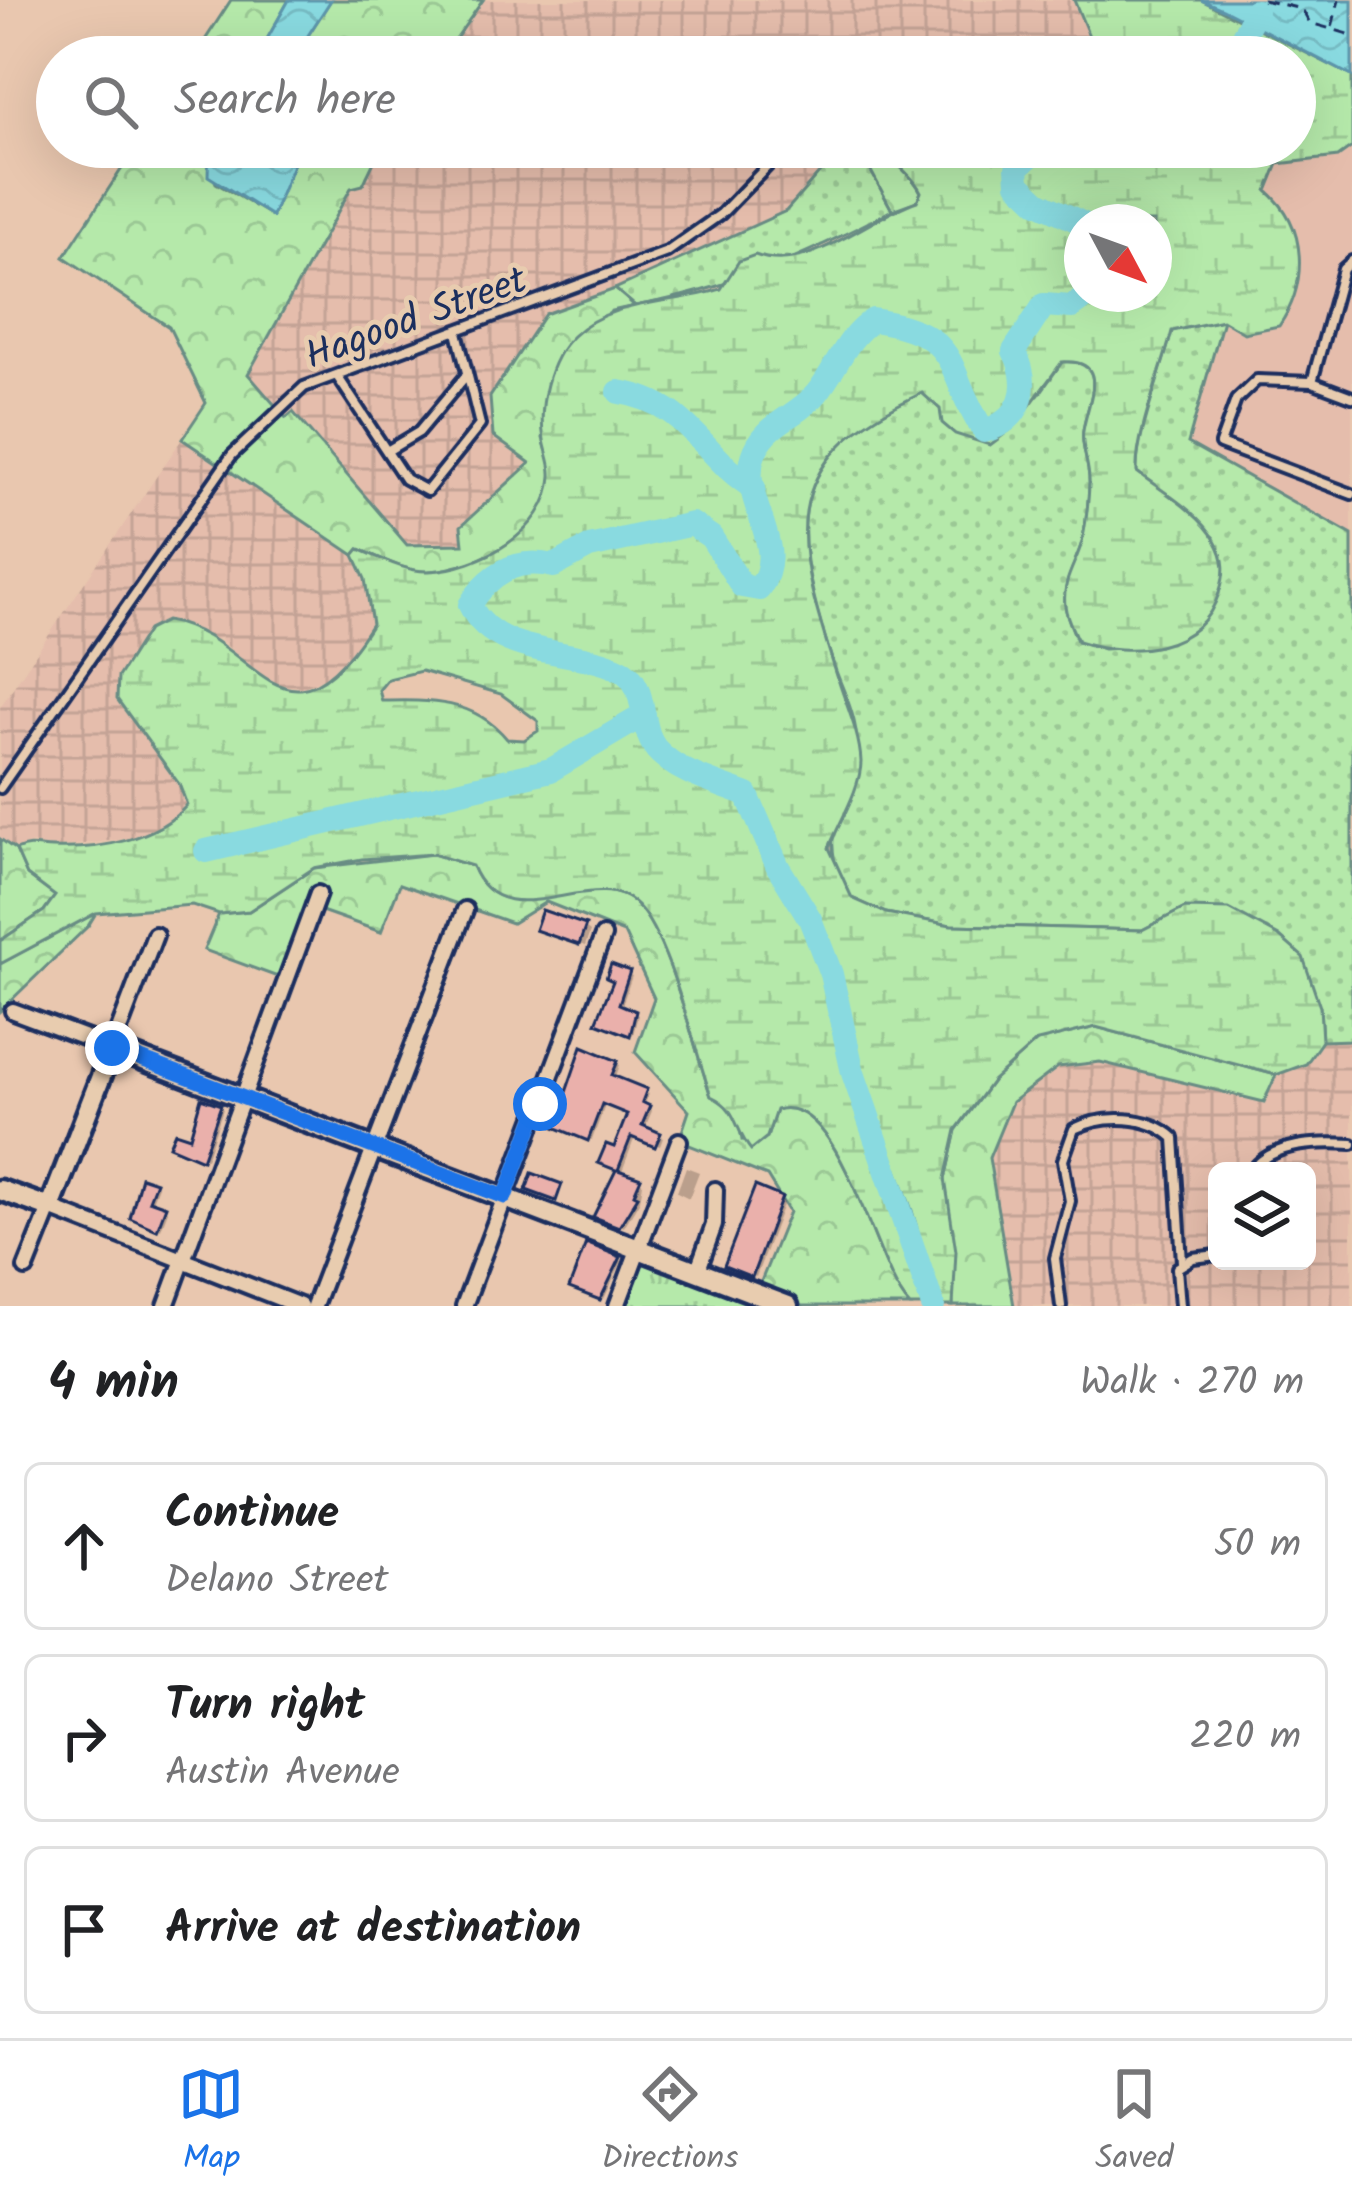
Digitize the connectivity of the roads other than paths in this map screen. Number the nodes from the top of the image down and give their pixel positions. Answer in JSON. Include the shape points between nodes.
{"nodes":[{"id":1,"x":766,"y":168,"type":"edge"},
{"id":2,"x":1352,"y":261,"type":"edge"},
{"id":3,"x":457,"y":332,"type":"junction"},
{"id":4,"x":337,"y":376,"type":"junction"},
{"id":5,"x":464,"y":376,"type":"junction"},
{"id":6,"x":1312,"y":382,"type":"junction"},
{"id":7,"x":1352,"y":398,"type":"edge"},
{"id":8,"x":387,"y":452,"type":"junction"},
{"id":9,"x":1352,"y":494,"type":"edge"},
{"id":10,"x":0,"y":788,"type":"edge"},
{"id":11,"x":318,"y":894,"type":"dead end"},
{"id":12,"x":465,"y":910,"type":"dead end"},
{"id":13,"x":155,"y":935,"type":"dead end"},
{"id":14,"x":603,"y":936,"type":"dead end"},
{"id":15,"x":13,"y":1011,"type":"dead end"},
{"id":16,"x":112,"y":1048,"type":"junction"},
{"id":17,"x":242,"y":1099,"type":"junction"},
{"id":18,"x":679,"y":1141,"type":"dead end"},
{"id":19,"x":1352,"y":1144,"type":"edge"},
{"id":20,"x":374,"y":1149,"type":"junction"},
{"id":21,"x":1262,"y":1162,"type":"edge"},
{"id":22,"x":0,"y":1190,"type":"edge"},
{"id":23,"x":716,"y":1190,"type":"dead end"},
{"id":24,"x":505,"y":1197,"type":"junction"},
{"id":25,"x":50,"y":1208,"type":"junction"},
{"id":26,"x":638,"y":1250,"type":"junction"},
{"id":27,"x":1208,"y":1257,"type":"edge"},
{"id":28,"x":183,"y":1259,"type":"junction"},
{"id":29,"x":1182,"y":1262,"type":"junction"},
{"id":30,"x":26,"y":1268,"type":"dead end"},
{"id":31,"x":697,"y":1272,"type":"junction"},
{"id":32,"x":166,"y":1306,"type":"edge"},
{"id":33,"x":300,"y":1306,"type":"edge"},
{"id":34,"x":314,"y":1306,"type":"edge"},
{"id":35,"x":464,"y":1306,"type":"edge"},
{"id":36,"x":617,"y":1306,"type":"edge"},
{"id":37,"x":788,"y":1306,"type":"edge"},
{"id":38,"x":1061,"y":1306,"type":"edge"},
{"id":39,"x":1180,"y":1306,"type":"edge"}],
"edges":[{"from":1,"to":3,"type":"lane","name":"Hagood Street","via":[[721,214],[667,252]]},
{"from":2,"to":6,"type":"lane","via":[[1342,269]]},
{"from":3,"to":4,"type":"lane","name":"Hagood Street"},
{"from":3,"to":5,"type":"lane"},
{"from":4,"to":8,"type":"lane"},
{"from":4,"to":10,"type":"lane","name":"Hagood Street","via":[[304,387],[232,454]]},
{"from":5,"to":8,"type":"lane","via":[[419,433]]},
{"from":5,"to":8,"type":"lane","via":[[478,433],[436,486],[414,488]]},
{"from":6,"to":7,"type":"lane"},
{"from":6,"to":9,"type":"lane","via":[[1257,380],[1237,400],[1220,445]]},
{"from":11,"to":17,"type":"street"},
{"from":12,"to":20,"type":"street"},
{"from":13,"to":16,"type":"street"},
{"from":14,"to":24,"type":"street"},
{"from":15,"to":16,"type":"street"},
{"from":16,"to":17,"type":"street"},
{"from":16,"to":25,"type":"street"},
{"from":17,"to":20,"type":"street"},
{"from":17,"to":28,"type":"street"},
{"from":18,"to":26,"type":"street"},
{"from":19,"to":21,"type":"lane","via":[[1323,1142]]},
{"from":20,"to":24,"type":"street"},
{"from":20,"to":34,"type":"street"},
{"from":22,"to":25,"type":"street"},
{"from":23,"to":31,"type":"street"},
{"from":24,"to":26,"type":"street"},
{"from":24,"to":35,"type":"street"},
{"from":25,"to":28,"type":"street"},
{"from":25,"to":30,"type":"street"},
{"from":26,"to":31,"type":"street"},
{"from":26,"to":36,"type":"street"},
{"from":27,"to":29,"type":"lane"},
{"from":28,"to":32,"type":"street"},
{"from":28,"to":33,"type":"street"},
{"from":29,"to":38,"type":"lane","via":[[1174,1138],[1154,1124],[1088,1122],[1074,1129],[1063,1160],[1070,1201],[1055,1258]]},
{"from":29,"to":39,"type":"lane","via":[[1175,1280]]},
{"from":31,"to":37,"type":"street"}]}
